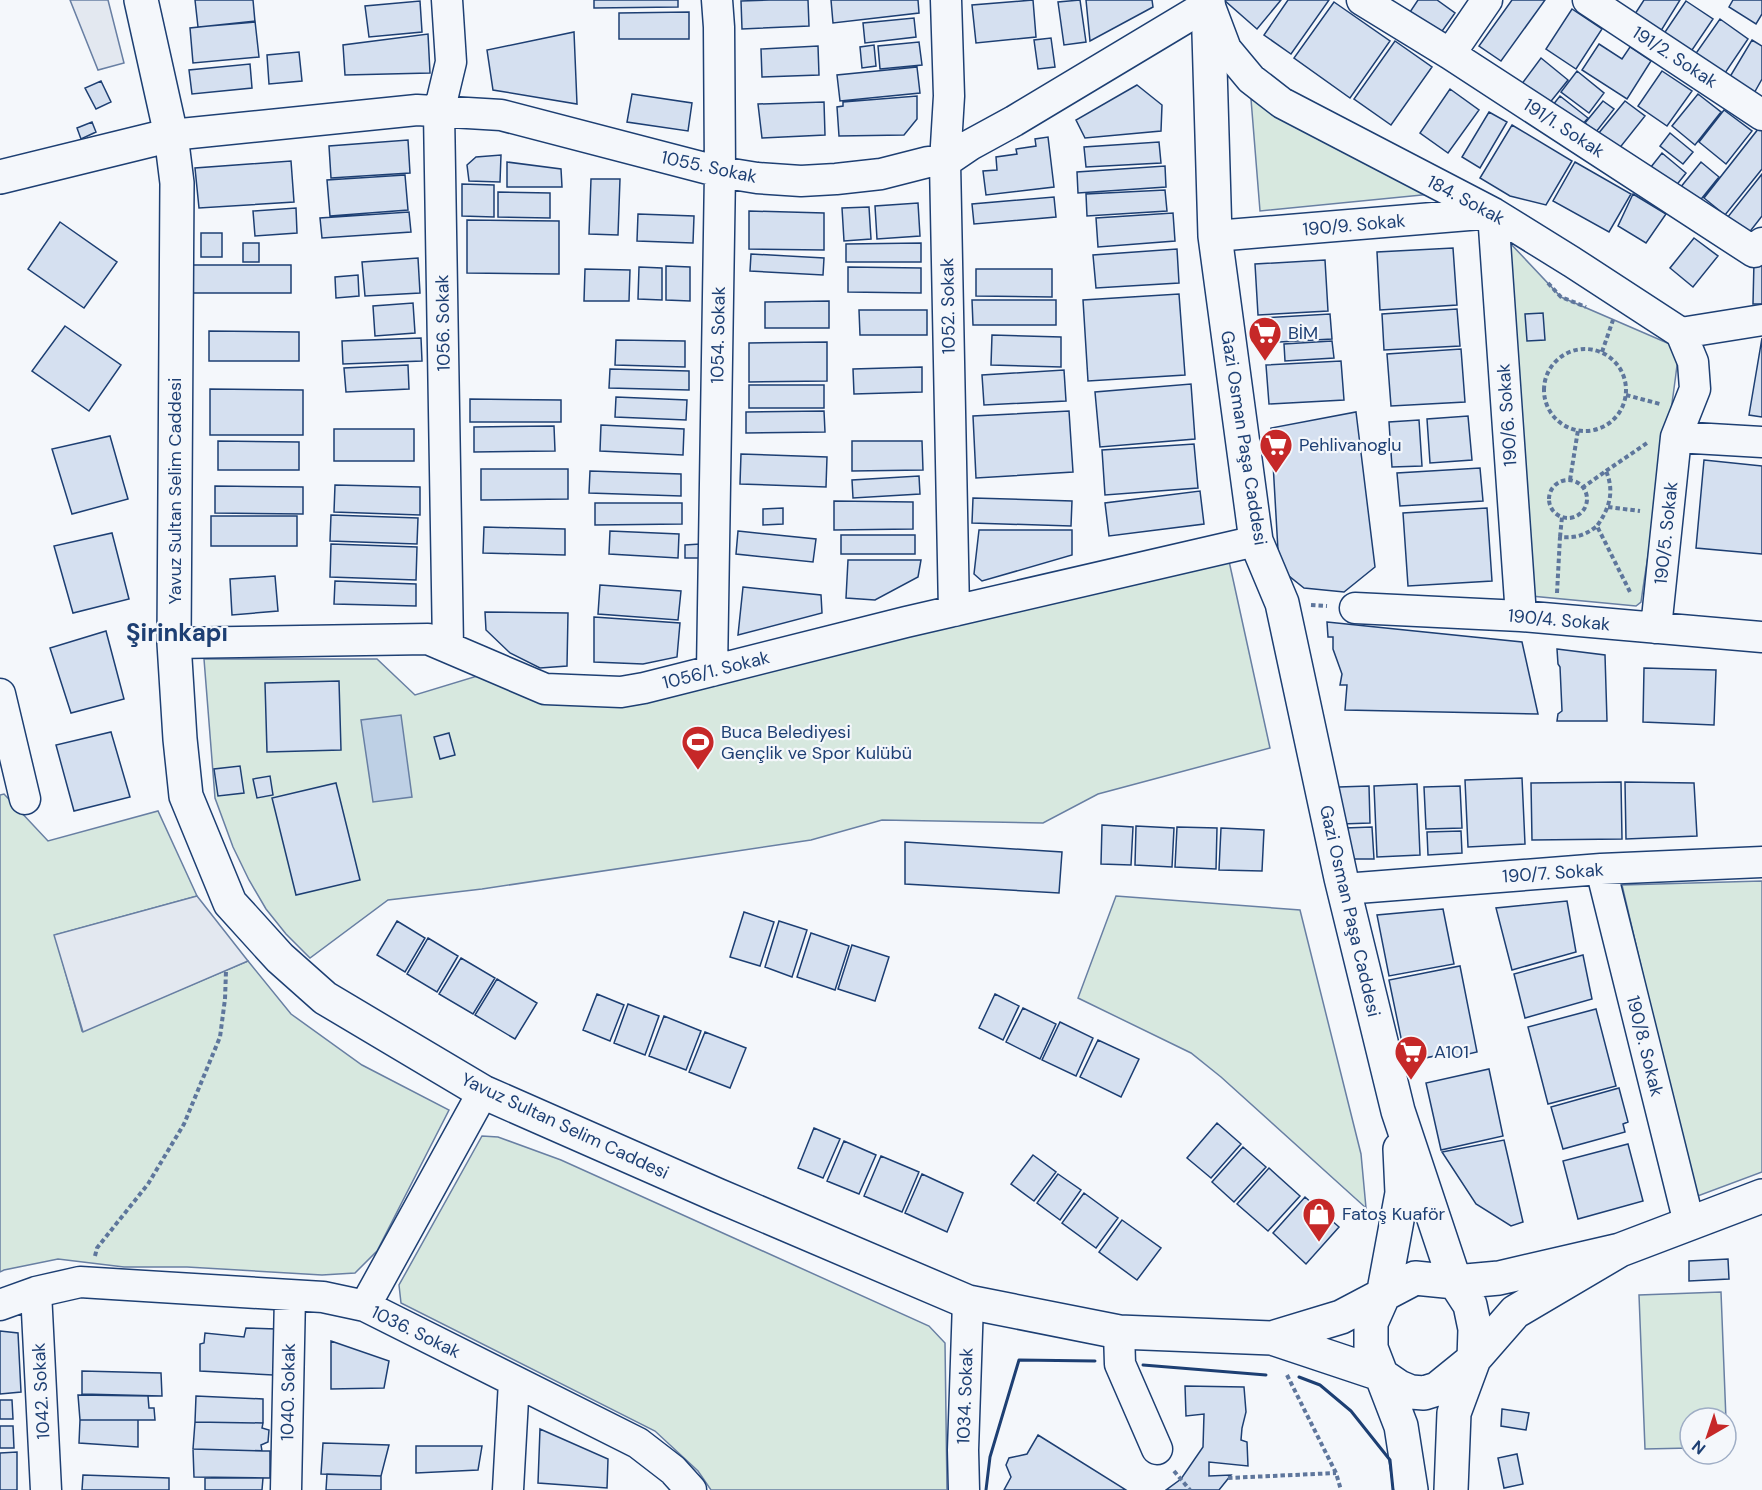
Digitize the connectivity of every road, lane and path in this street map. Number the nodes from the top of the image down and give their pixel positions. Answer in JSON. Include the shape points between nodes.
{"nodes":[{"id":1,"x":141,"y":0,"type":"edge"},
{"id":2,"x":447,"y":0,"type":"edge"},
{"id":3,"x":717,"y":0,"type":"edge"},
{"id":4,"x":946,"y":0,"type":"edge"},
{"id":5,"x":1362,"y":0,"type":"edge"},
{"id":6,"x":1488,"y":0,"type":"edge"},
{"id":7,"x":1588,"y":0,"type":"edge"},
{"id":8,"x":1209,"y":2,"type":"edge"},
{"id":9,"x":1450,"y":54,"type":"junction"},
{"id":10,"x":439,"y":111,"type":"junction"},
{"id":11,"x":1762,"y":115,"type":"edge"},
{"id":12,"x":171,"y":135,"type":"junction"},
{"id":13,"x":945,"y":162,"type":"junction"},
{"id":14,"x":720,"y":172,"type":"junction"},
{"id":15,"x":0,"y":177,"type":"edge"},
{"id":16,"x":1493,"y":213,"type":"junction"},
{"id":17,"x":1215,"y":236,"type":"junction"},
{"id":18,"x":1762,"y":243,"type":"edge"},
{"id":19,"x":1546,"y":281,"type":"dead end"},
{"id":20,"x":1593,"y":310,"type":"dead end"},
{"id":21,"x":1603,"y":315,"type":"dead end"},
{"id":22,"x":1762,"y":320,"type":"edge"},
{"id":23,"x":1681,"y":333,"type":"junction"},
{"id":24,"x":1602,"y":352,"type":"junction"},
{"id":25,"x":1626,"y":395,"type":"junction"},
{"id":26,"x":1663,"y":404,"type":"dead end"},
{"id":27,"x":1578,"y":430,"type":"junction"},
{"id":28,"x":1665,"y":438,"type":"junction"},
{"id":29,"x":1762,"y":442,"type":"edge"},
{"id":30,"x":1606,"y":471,"type":"junction"},
{"id":31,"x":1570,"y":480,"type":"junction"},
{"id":32,"x":1582,"y":488,"type":"junction"},
{"id":33,"x":1562,"y":517,"type":"junction"},
{"id":34,"x":1597,"y":526,"type":"junction"},
{"id":35,"x":1560,"y":537,"type":"junction"},
{"id":36,"x":1256,"y":541,"type":"junction"},
{"id":37,"x":1631,"y":596,"type":"dead end"},
{"id":38,"x":1557,"y":598,"type":"dead end"},
{"id":39,"x":1282,"y":603,"type":"junction"},
{"id":40,"x":1355,"y":608,"type":"joint"},
{"id":41,"x":954,"y":611,"type":"junction"},
{"id":42,"x":1521,"y":616,"type":"junction"},
{"id":43,"x":1656,"y":628,"type":"junction"},
{"id":44,"x":1762,"y":637,"type":"edge"},
{"id":45,"x":174,"y":643,"type":"junction"},
{"id":46,"x":448,"y":647,"type":"junction"},
{"id":47,"x":712,"y":671,"type":"junction"},
{"id":48,"x":0,"y":693,"type":"edge"},
{"id":49,"x":25,"y":799,"type":"dead end"},
{"id":50,"x":1762,"y":862,"type":"edge"},
{"id":51,"x":1601,"y":869,"type":"junction"},
{"id":52,"x":1344,"y":889,"type":"junction"},
{"id":53,"x":226,"y":971,"type":"dead end"},
{"id":54,"x":483,"y":1092,"type":"junction"},
{"id":55,"x":1398,"y":1111,"type":"junction"},
{"id":56,"x":1762,"y":1196,"type":"edge"},
{"id":57,"x":1689,"y":1223,"type":"junction"},
{"id":58,"x":1620,"y":1250,"type":"junction"},
{"id":59,"x":1455,"y":1282,"type":"junction"},
{"id":60,"x":88,"y":1283,"type":"junction"},
{"id":61,"x":36,"y":1292,"type":"junction"},
{"id":62,"x":290,"y":1295,"type":"junction"},
{"id":63,"x":1383,"y":1296,"type":"junction"},
{"id":64,"x":968,"y":1302,"type":"junction"},
{"id":65,"x":0,"y":1305,"type":"edge"},
{"id":66,"x":365,"y":1306,"type":"junction"},
{"id":67,"x":1119,"y":1332,"type":"junction"},
{"id":68,"x":1272,"y":1338,"type":"junction"},
{"id":69,"x":1474,"y":1359,"type":"junction"},
{"id":70,"x":1380,"y":1374,"type":"junction"},
{"id":71,"x":514,"y":1380,"type":"junction"},
{"id":72,"x":1157,"y":1449,"type":"dead end"},
{"id":73,"x":1336,"y":1473,"type":"junction"},
{"id":74,"x":1228,"y":1478,"type":"dead end"},
{"id":75,"x":45,"y":1490,"type":"edge"},
{"id":76,"x":286,"y":1490,"type":"edge"},
{"id":77,"x":508,"y":1490,"type":"edge"},
{"id":78,"x":692,"y":1490,"type":"edge"},
{"id":79,"x":964,"y":1490,"type":"edge"},
{"id":80,"x":1341,"y":1490,"type":"edge"},
{"id":81,"x":1411,"y":1490,"type":"edge"},
{"id":82,"x":1451,"y":1490,"type":"edge"}],
"edges":[{"from":1,"to":12,"type":"main road","name":"Yavuz Sultan Selim Caddesi"},
{"from":2,"to":10,"type":"street","name":"1056. Sokak","via":[[451,62]]},
{"from":3,"to":14,"type":"street","name":"1054. Sokak"},
{"from":4,"to":13,"type":"street","name":"1052. Sokak","via":[[949,96]]},
{"from":5,"to":9,"type":"street","name":"191/1. Sokak"},
{"from":6,"to":9,"type":"street"},
{"from":7,"to":11,"type":"street","name":"191/2. Sokak"},
{"from":8,"to":13,"type":"street","name":"1055. Sokak"},
{"from":8,"to":16,"type":"street","name":"184. Sokak","via":[[1226,49],[1251,79],[1282,103]]},
{"from":8,"to":17,"type":"main road","name":"Gazi Osman Paşa Caddesi"},
{"from":9,"to":18,"type":"street","name":"191/1. Sokak","via":[[1754,252]]},
{"from":10,"to":12,"type":"street","name":"1055. Sokak"},
{"from":10,"to":14,"type":"street","name":"1055. Sokak","via":[[501,115]]},
{"from":10,"to":46,"type":"street","name":"1056. Sokak"},
{"from":12,"to":15,"type":"main road"},
{"from":12,"to":45,"type":"main road","name":"Yavuz Sultan Selim Caddesi","via":[[177,183]]},
{"from":13,"to":14,"type":"street","name":"1055. Sokak","via":[[928,162],[881,174],[801,181]]},
{"from":13,"to":41,"type":"street","name":"1052. Sokak"},
{"from":14,"to":47,"type":"street","name":"1054. Sokak"},
{"from":16,"to":17,"type":"street","name":"190/9. Sokak"},
{"from":16,"to":23,"type":"street","name":"184. Sokak"},
{"from":16,"to":42,"type":"street","name":"190/6. Sokak"},
{"from":17,"to":36,"type":"main road","name":"Gazi Osman Paşa Caddesi"},
{"from":19,"to":20,"type":"path","via":[[1561,297]]},
{"from":21,"to":24,"type":"path","via":[[1613,319]]},
{"from":22,"to":23,"type":"street"},
{"from":23,"to":28,"type":"street","name":"190/5. Sokak","via":[[1693,362],[1695,389]]},
{"from":24,"to":25,"type":"path","via":[[1620,368]]},
{"from":24,"to":27,"type":"path","via":[[1572,351],[1552,366],[1546,378],[1544,391],[1553,415]]},
{"from":25,"to":26,"type":"path"},
{"from":25,"to":27,"type":"path","via":[[1613,419],[1602,427]]},
{"from":27,"to":31,"type":"path"},
{"from":28,"to":29,"type":"street"},
{"from":28,"to":30,"type":"path"},
{"from":28,"to":43,"type":"street","name":"190/5. Sokak"},
{"from":30,"to":32,"type":"path"},
{"from":30,"to":34,"type":"path","via":[[1611,483],[1610,498],[1606,514]]},
{"from":31,"to":32,"type":"path"},
{"from":31,"to":33,"type":"path","via":[[1558,483],[1550,492],[1552,510]]},
{"from":32,"to":33,"type":"path","via":[[1586,496],[1584,508],[1574,516]]},
{"from":33,"to":35,"type":"path"},
{"from":34,"to":35,"type":"path","via":[[1586,535]]},
{"from":34,"to":37,"type":"path"},
{"from":35,"to":38,"type":"path"},
{"from":36,"to":39,"type":"main road","name":"Gazi Osman Paşa Caddesi"},
{"from":36,"to":41,"type":"street","name":"1056/1. Sokak"},
{"from":39,"to":40,"type":"path"},
{"from":39,"to":52,"type":"main road","name":"Gazi Osman Paşa Caddesi"},
{"from":40,"to":42,"type":"street","name":"190/4. Sokak"},
{"from":41,"to":47,"type":"street","name":"1056/1. Sokak"},
{"from":42,"to":43,"type":"street","name":"190/4. Sokak"},
{"from":43,"to":44,"type":"street","name":"190/4. Sokak"},
{"from":45,"to":46,"type":"street","name":"1056/1. Sokak","via":[[428,639]]},
{"from":45,"to":54,"type":"main road","name":"Yavuz Sultan Selim Caddesi","via":[[186,796],[230,903],[280,958],[325,998]]},
{"from":46,"to":47,"type":"street","name":"1056/1. Sokak","via":[[545,689],[621,692]]},
{"from":48,"to":49,"type":"street"},
{"from":50,"to":51,"type":"street","name":"190/7. Sokak"},
{"from":51,"to":52,"type":"street","name":"190/7. Sokak"},
{"from":51,"to":57,"type":"street","name":"190/8. Sokak"},
{"from":52,"to":55,"type":"main road","name":"Gazi Osman Paşa Caddesi"},
{"from":53,"to":60,"type":"path","via":[[220,1037],[188,1115],[148,1184],[97,1248]]},
{"from":54,"to":64,"type":"main road","name":"Yavuz Sultan Selim Caddesi"},
{"from":54,"to":66,"type":"street"},
{"from":55,"to":59,"type":"main road"},
{"from":55,"to":63,"type":"main road","via":[[1402,1193]]},
{"from":56,"to":57,"type":"main road"},
{"from":57,"to":58,"type":"main road"},
{"from":58,"to":59,"type":"main road","via":[[1499,1278]]},
{"from":58,"to":69,"type":"main road","via":[[1515,1312]]},
{"from":59,"to":63,"type":"main road","via":[[1415,1278]]},
{"from":59,"to":69,"type":"main road","via":[[1470,1305],[1475,1329]]},
{"from":60,"to":61,"type":"street","name":"1036. Sokak"},
{"from":60,"to":62,"type":"street","name":"1036. Sokak"},
{"from":61,"to":65,"type":"street","name":"1036. Sokak"},
{"from":61,"to":75,"type":"street","name":"1042. Sokak"},
{"from":62,"to":66,"type":"street","name":"1036. Sokak"},
{"from":62,"to":76,"type":"street","name":"1040. Sokak"},
{"from":63,"to":68,"type":"main road","via":[[1341,1317]]},
{"from":63,"to":70,"type":"main road","via":[[1371,1323],[1371,1348]]},
{"from":64,"to":67,"type":"main road","name":"Yavuz Sultan Selim Caddesi"},
{"from":64,"to":79,"type":"street","name":"1034. Sokak"},
{"from":66,"to":71,"type":"street","name":"1036. Sokak"},
{"from":67,"to":68,"type":"main road","name":"Yavuz Sultan Selim Caddesi"},
{"from":67,"to":72,"type":"street","via":[[1120,1364]]},
{"from":68,"to":70,"type":"main road"},
{"from":68,"to":73,"type":"path"},
{"from":69,"to":70,"type":"main road","via":[[1437,1389],[1424,1393],[1399,1387]]},
{"from":69,"to":82,"type":"main road","via":[[1454,1413]]},
{"from":70,"to":81,"type":"main road","via":[[1401,1426]]},
{"from":71,"to":77,"type":"street"},
{"from":71,"to":78,"type":"street","name":"1036. Sokak","via":[[638,1443]]},
{"from":73,"to":74,"type":"path"},
{"from":73,"to":80,"type":"path"}]}
